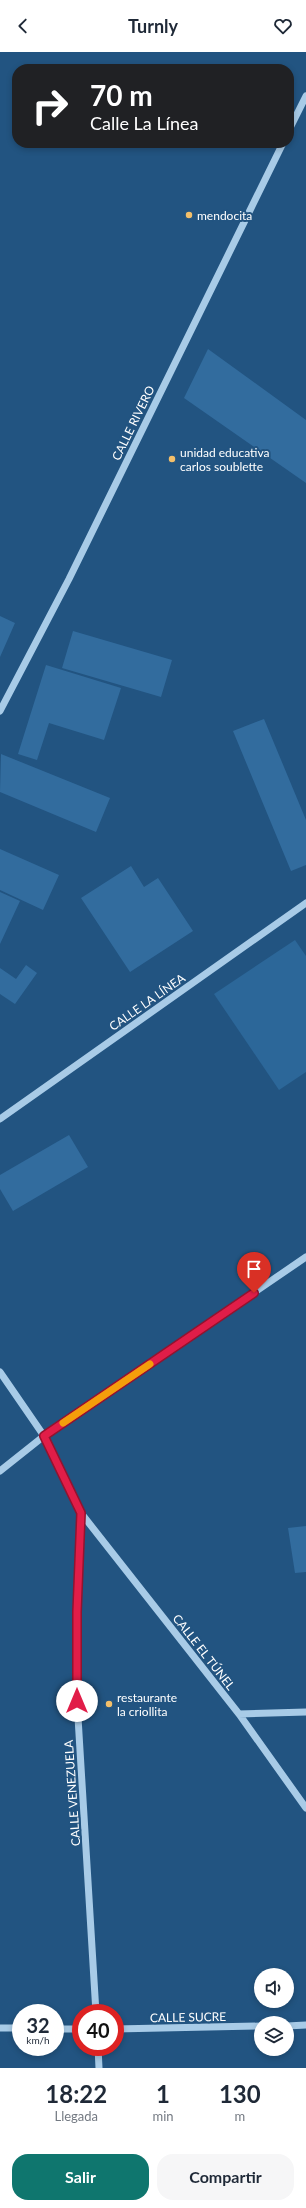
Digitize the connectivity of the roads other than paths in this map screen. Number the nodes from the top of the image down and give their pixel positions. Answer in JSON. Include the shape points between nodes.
{"nodes":[{"id":1,"x":306,"y":96,"type":"edge"},
{"id":2,"x":294,"y":120,"type":"edge"},
{"id":3,"x":281,"y":148,"type":"edge"},
{"id":4,"x":0,"y":711,"type":"edge"},
{"id":5,"x":306,"y":903,"type":"edge"},
{"id":6,"x":0,"y":1119,"type":"edge"},
{"id":7,"x":306,"y":1258,"type":"edge"},
{"id":8,"x":0,"y":1372,"type":"edge"},
{"id":9,"x":44,"y":1436,"type":"junction"},
{"id":10,"x":0,"y":1471,"type":"edge"},
{"id":11,"x":81,"y":1513,"type":"junction"},
{"id":12,"x":306,"y":1712,"type":"edge"},
{"id":13,"x":239,"y":1714,"type":"junction"},
{"id":14,"x":306,"y":1808,"type":"edge"},
{"id":15,"x":95,"y":2004,"type":"edge"},
{"id":16,"x":306,"y":2025,"type":"edge"},
{"id":17,"x":254,"y":2026,"type":"edge"},
{"id":18,"x":294,"y":2026,"type":"edge"},
{"id":19,"x":0,"y":2028,"type":"edge"},
{"id":20,"x":12,"y":2028,"type":"edge"},
{"id":21,"x":124,"y":2029,"type":"edge"},
{"id":22,"x":98,"y":2056,"type":"edge"},
{"id":23,"x":99,"y":2068,"type":"edge"}],
"edges":[{"from":1,"to":2,"type":"street"},
{"from":3,"to":4,"type":"street","name":"CALLE RIVERO","via":[[69,579]]},
{"from":5,"to":6,"type":"street","name":"CALLE LA LÍNEA"},
{"from":7,"to":9,"type":"street"},
{"from":8,"to":9,"type":"street","name":"CALLE VENEZUELA"},
{"from":9,"to":10,"type":"street"},
{"from":9,"to":11,"type":"street","name":"CALLE VENEZUELA"},
{"from":11,"to":13,"type":"street","name":"CALLE EL TÚNEL"},
{"from":11,"to":15,"type":"street","name":"CALLE VENEZUELA","via":[[77,1701]]},
{"from":12,"to":13,"type":"street"},
{"from":13,"to":14,"type":"street","name":"CALLE EL TÚNEL"},
{"from":16,"to":18,"type":"street"},
{"from":17,"to":21,"type":"street","name":"CALLE SUCRE"},
{"from":19,"to":20,"type":"street"},
{"from":22,"to":23,"type":"street"}]}
